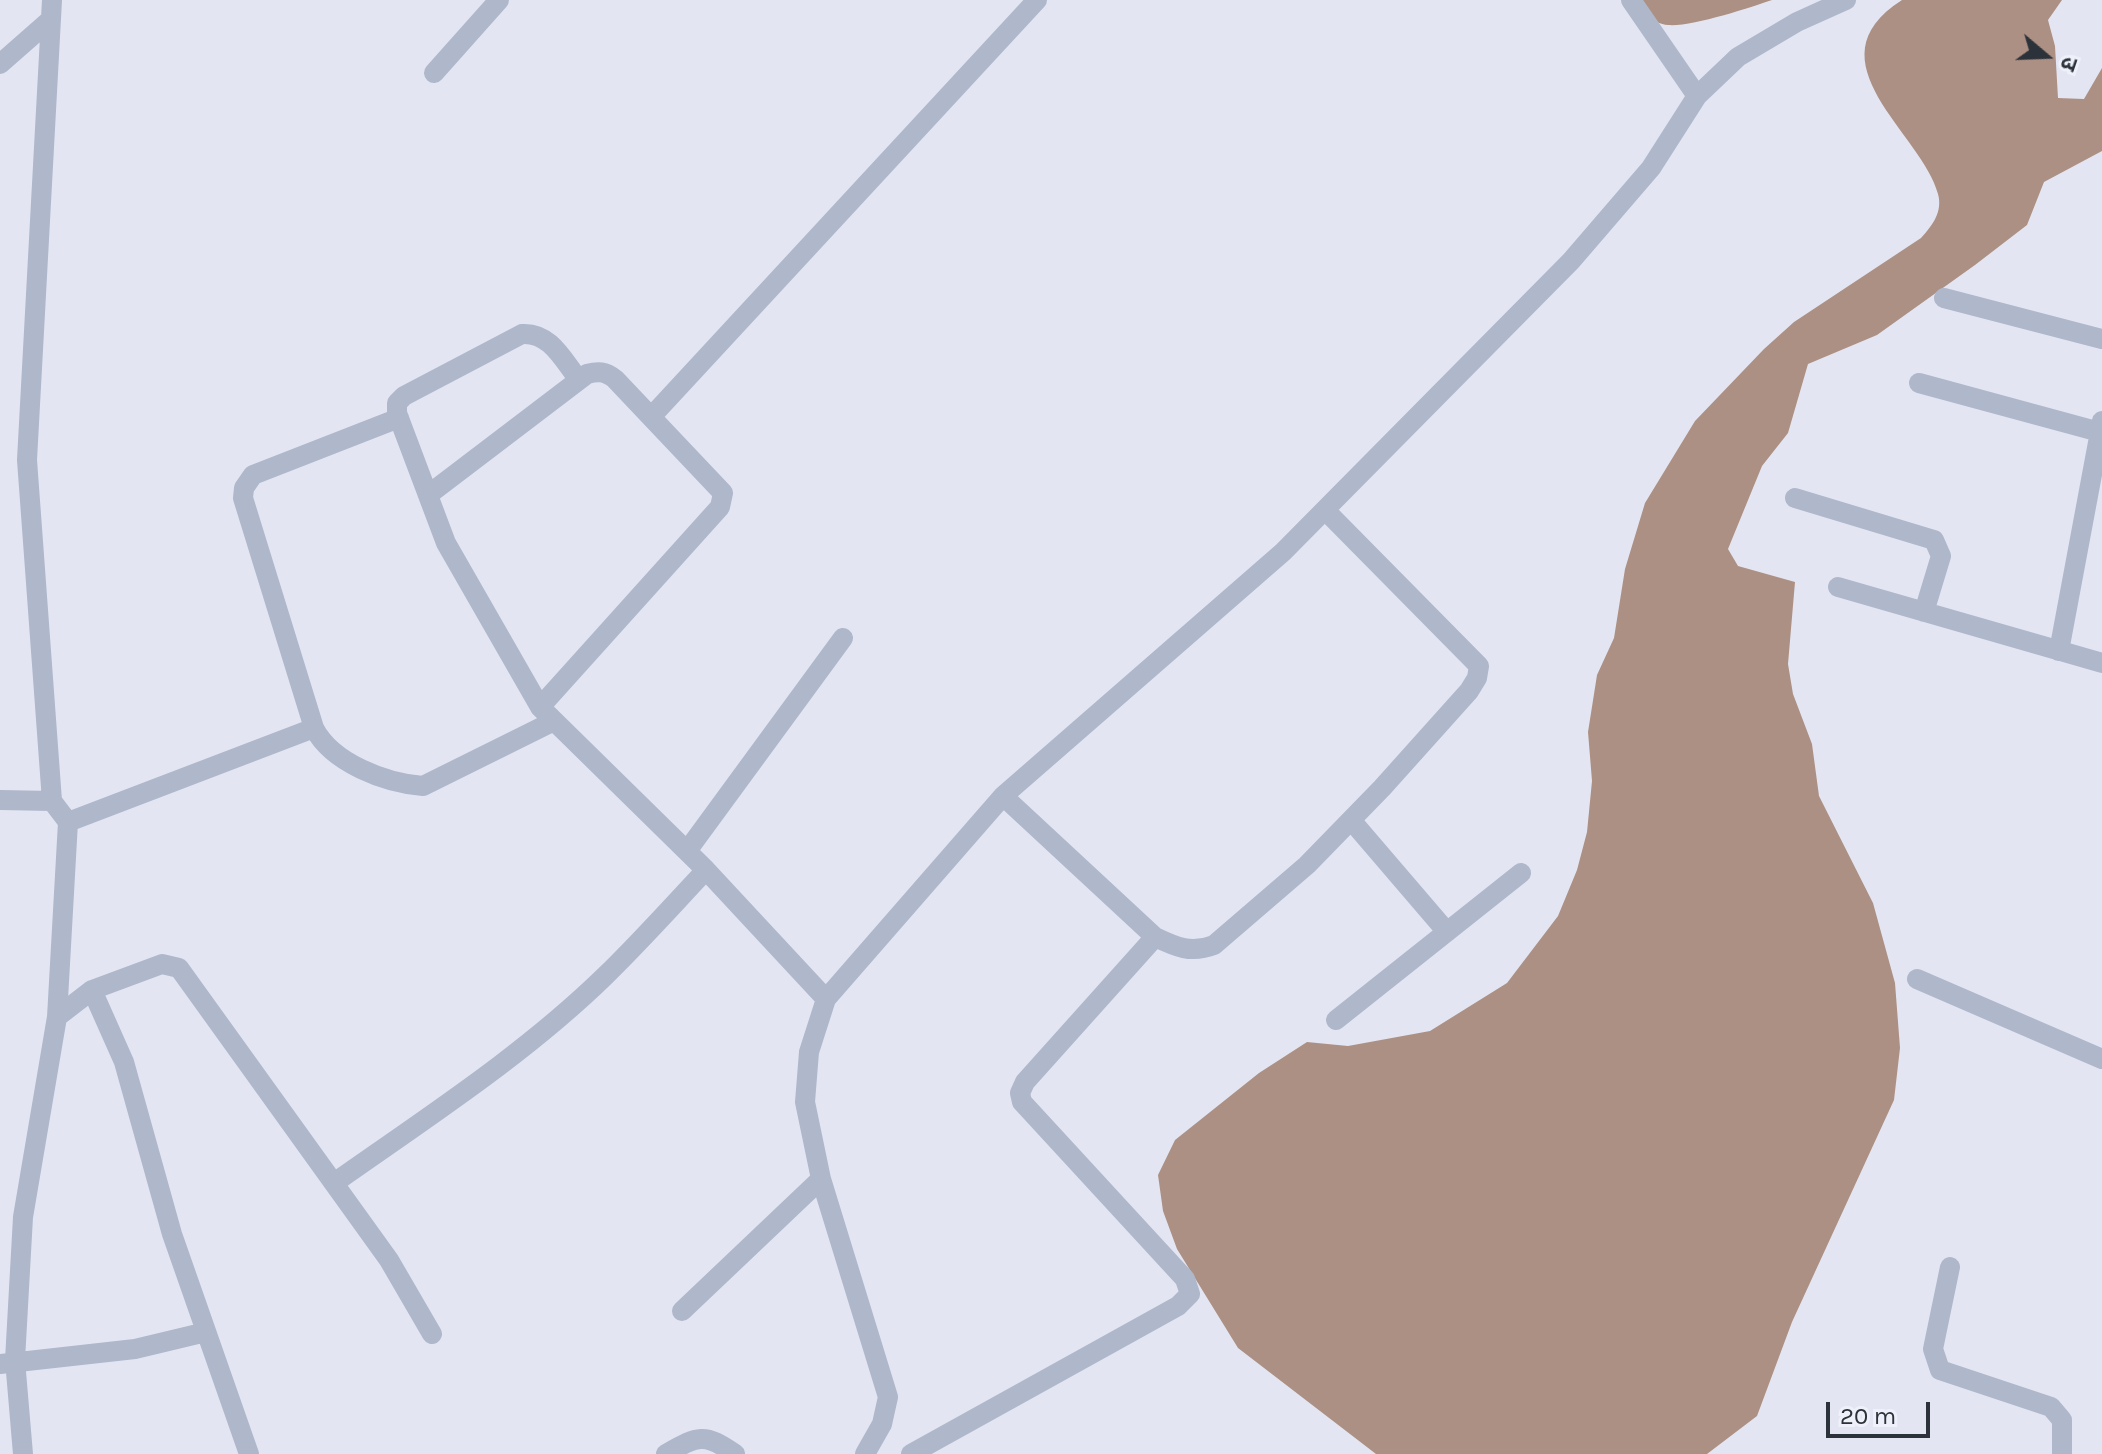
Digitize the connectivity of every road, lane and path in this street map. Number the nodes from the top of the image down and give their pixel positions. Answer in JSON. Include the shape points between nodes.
{"nodes":[{"id":1,"x":499,"y":0,"type":"edge"},
{"id":2,"x":1037,"y":0,"type":"edge"},
{"id":3,"x":1631,"y":0,"type":"edge"},
{"id":4,"x":1846,"y":0,"type":"edge"},
{"id":5,"x":51,"y":10,"type":"edge"},
{"id":6,"x":0,"y":64,"type":"edge"},
{"id":7,"x":434,"y":73,"type":"dead end"},
{"id":8,"x":1697,"y":96,"type":"junction"},
{"id":9,"x":1944,"y":298,"type":"dead end"},
{"id":10,"x":2102,"y":339,"type":"edge"},
{"id":11,"x":579,"y":380,"type":"junction"},
{"id":12,"x":1919,"y":383,"type":"dead end"},
{"id":13,"x":651,"y":417,"type":"junction"},
{"id":14,"x":399,"y":418,"type":"junction"},
{"id":15,"x":2101,"y":426,"type":"edge"},
{"id":16,"x":428,"y":495,"type":"junction"},
{"id":17,"x":1795,"y":498,"type":"dead end"},
{"id":18,"x":1325,"y":510,"type":"junction"},
{"id":19,"x":1838,"y":587,"type":"dead end"},
{"id":20,"x":1924,"y":612,"type":"junction"},
{"id":21,"x":843,"y":638,"type":"dead end"},
{"id":22,"x":2059,"y":651,"type":"junction"},
{"id":23,"x":2102,"y":663,"type":"edge"},
{"id":24,"x":547,"y":714,"type":"junction"},
{"id":25,"x":314,"y":728,"type":"junction"},
{"id":26,"x":1003,"y":796,"type":"junction"},
{"id":27,"x":0,"y":800,"type":"edge"},
{"id":28,"x":52,"y":801,"type":"junction"},
{"id":29,"x":1351,"y":820,"type":"junction"},
{"id":30,"x":68,"y":822,"type":"junction"},
{"id":31,"x":687,"y":851,"type":"junction"},
{"id":32,"x":706,"y":870,"type":"junction"},
{"id":33,"x":1521,"y":873,"type":"dead end"},
{"id":34,"x":1447,"y":932,"type":"junction"},
{"id":35,"x":1155,"y":937,"type":"junction"},
{"id":36,"x":1917,"y":979,"type":"dead end"},
{"id":37,"x":92,"y":990,"type":"junction"},
{"id":38,"x":826,"y":999,"type":"junction"},
{"id":39,"x":57,"y":1017,"type":"junction"},
{"id":40,"x":1336,"y":1020,"type":"dead end"},
{"id":41,"x":2102,"y":1059,"type":"edge"},
{"id":42,"x":821,"y":1179,"type":"junction"},
{"id":43,"x":334,"y":1183,"type":"junction"},
{"id":44,"x":1950,"y":1267,"type":"dead end"},
{"id":45,"x":682,"y":1311,"type":"dead end"},
{"id":46,"x":206,"y":1332,"type":"junction"},
{"id":47,"x":432,"y":1334,"type":"dead end"},
{"id":48,"x":8,"y":1362,"type":"edge"},
{"id":49,"x":23,"y":1454,"type":"edge"},
{"id":50,"x":249,"y":1454,"type":"edge"},
{"id":51,"x":666,"y":1454,"type":"edge"},
{"id":52,"x":735,"y":1454,"type":"edge"},
{"id":53,"x":865,"y":1454,"type":"edge"},
{"id":54,"x":911,"y":1454,"type":"edge"},
{"id":55,"x":2062,"y":1454,"type":"edge"}],
"edges":[{"from":1,"to":7,"type":"street"},
{"from":2,"to":13,"type":"street"},
{"from":3,"to":8,"type":"street"},
{"from":4,"to":8,"type":"street","via":[[1738,57]]},
{"from":5,"to":6,"type":"street"},
{"from":5,"to":28,"type":"street","via":[[27,460]]},
{"from":8,"to":18,"type":"street","via":[[1614,216]]},
{"from":9,"to":10,"type":"street"},
{"from":11,"to":13,"type":"street","via":[[597,371],[607,373]]},
{"from":11,"to":14,"type":"street","via":[[547,340],[535,333],[522,334],[404,396],[397,403]]},
{"from":11,"to":16,"type":"street"},
{"from":12,"to":15,"type":"street"},
{"from":13,"to":24,"type":"street","via":[[716,484],[723,501]]},
{"from":14,"to":16,"type":"street"},
{"from":14,"to":25,"type":"street","via":[[253,475],[244,488]]},
{"from":15,"to":22,"type":"street"},
{"from":16,"to":24,"type":"street","via":[[446,543]]},
{"from":17,"to":20,"type":"street","via":[[1934,540],[1941,556]]},
{"from":18,"to":26,"type":"street"},
{"from":18,"to":29,"type":"street","via":[[1479,666],[1469,691]]},
{"from":19,"to":20,"type":"street"},
{"from":20,"to":22,"type":"street"},
{"from":21,"to":31,"type":"street"},
{"from":22,"to":23,"type":"street"},
{"from":24,"to":25,"type":"street","via":[[423,786],[350,763],[331,751]]},
{"from":24,"to":31,"type":"street"},
{"from":25,"to":30,"type":"street"},
{"from":26,"to":35,"type":"street"},
{"from":26,"to":38,"type":"street"},
{"from":27,"to":28,"type":"street"},
{"from":28,"to":30,"type":"street"},
{"from":29,"to":34,"type":"street"},
{"from":29,"to":35,"type":"street","via":[[1214,945],[1199,951],[1179,949]]},
{"from":30,"to":39,"type":"street"},
{"from":31,"to":32,"type":"street"},
{"from":32,"to":38,"type":"street"},
{"from":32,"to":43,"type":"street","via":[[604,977],[545,1027]]},
{"from":33,"to":34,"type":"street"},
{"from":34,"to":40,"type":"street"},
{"from":35,"to":54,"type":"street","via":[[1020,1093],[1029,1110],[1185,1279],[1190,1294],[1178,1306]]},
{"from":36,"to":41,"type":"street"},
{"from":37,"to":39,"type":"street"},
{"from":37,"to":43,"type":"street","via":[[162,964],[179,968]]},
{"from":37,"to":46,"type":"street","via":[[124,1062],[172,1234]]},
{"from":38,"to":42,"type":"street","via":[[809,1052],[805,1102]]},
{"from":39,"to":48,"type":"street","via":[[23,1217]]},
{"from":42,"to":45,"type":"street"},
{"from":42,"to":53,"type":"street","via":[[888,1397],[882,1424]]},
{"from":43,"to":47,"type":"street","via":[[389,1260]]},
{"from":44,"to":55,"type":"street","via":[[1933,1349],[1940,1370],[2051,1407],[2062,1420]]},
{"from":46,"to":48,"type":"street","via":[[135,1349]]},
{"from":46,"to":50,"type":"street"},
{"from":48,"to":49,"type":"street"},
{"from":51,"to":52,"type":"street","via":[[711,1437]]}]}
